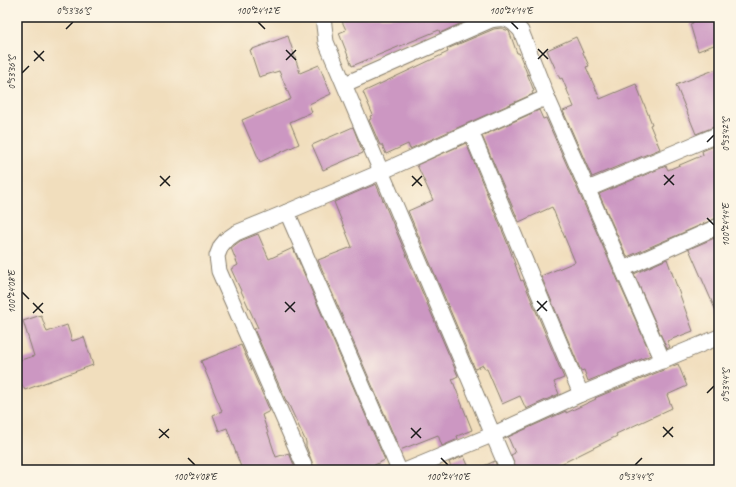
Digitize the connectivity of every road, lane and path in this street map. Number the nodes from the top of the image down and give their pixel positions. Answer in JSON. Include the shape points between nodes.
{"nodes":[{"id":1,"x":323,"y":17,"type":"edge"},
{"id":2,"x":345,"y":84,"type":"junction"},
{"id":3,"x":548,"y":97,"type":"junction"},
{"id":4,"x":471,"y":132,"type":"junction"},
{"id":5,"x":719,"y":134,"type":"edge"},
{"id":6,"x":381,"y":172,"type":"junction"},
{"id":7,"x":588,"y":189,"type":"junction"},
{"id":8,"x":287,"y":212,"type":"junction"},
{"id":9,"x":719,"y":226,"type":"edge"},
{"id":10,"x":623,"y":269,"type":"junction"},
{"id":11,"x":719,"y":337,"type":"edge"},
{"id":12,"x":663,"y":361,"type":"junction"},
{"id":13,"x":581,"y":394,"type":"junction"},
{"id":14,"x":494,"y":434,"type":"junction"},
{"id":15,"x":306,"y":470,"type":"edge"},
{"id":16,"x":399,"y":470,"type":"edge"},
{"id":17,"x":407,"y":470,"type":"edge"},
{"id":18,"x":508,"y":470,"type":"edge"}],
"edges":[{"from":1,"to":2,"type":"street","via":[[326,42]]},
{"from":2,"to":3,"type":"street","via":[[500,18],[514,23],[521,31]]},
{"from":2,"to":6,"type":"street"},
{"from":3,"to":4,"type":"street"},
{"from":3,"to":7,"type":"street"},
{"from":4,"to":6,"type":"street"},
{"from":4,"to":13,"type":"street"},
{"from":5,"to":7,"type":"street"},
{"from":6,"to":8,"type":"street"},
{"from":6,"to":14,"type":"street"},
{"from":7,"to":10,"type":"street"},
{"from":8,"to":15,"type":"street","via":[[236,233],[220,246],[217,256],[219,271]]},
{"from":8,"to":16,"type":"street"},
{"from":9,"to":10,"type":"street"},
{"from":10,"to":12,"type":"street"},
{"from":11,"to":12,"type":"street"},
{"from":12,"to":13,"type":"street"},
{"from":13,"to":14,"type":"street"},
{"from":14,"to":17,"type":"street"},
{"from":14,"to":18,"type":"street"}]}
